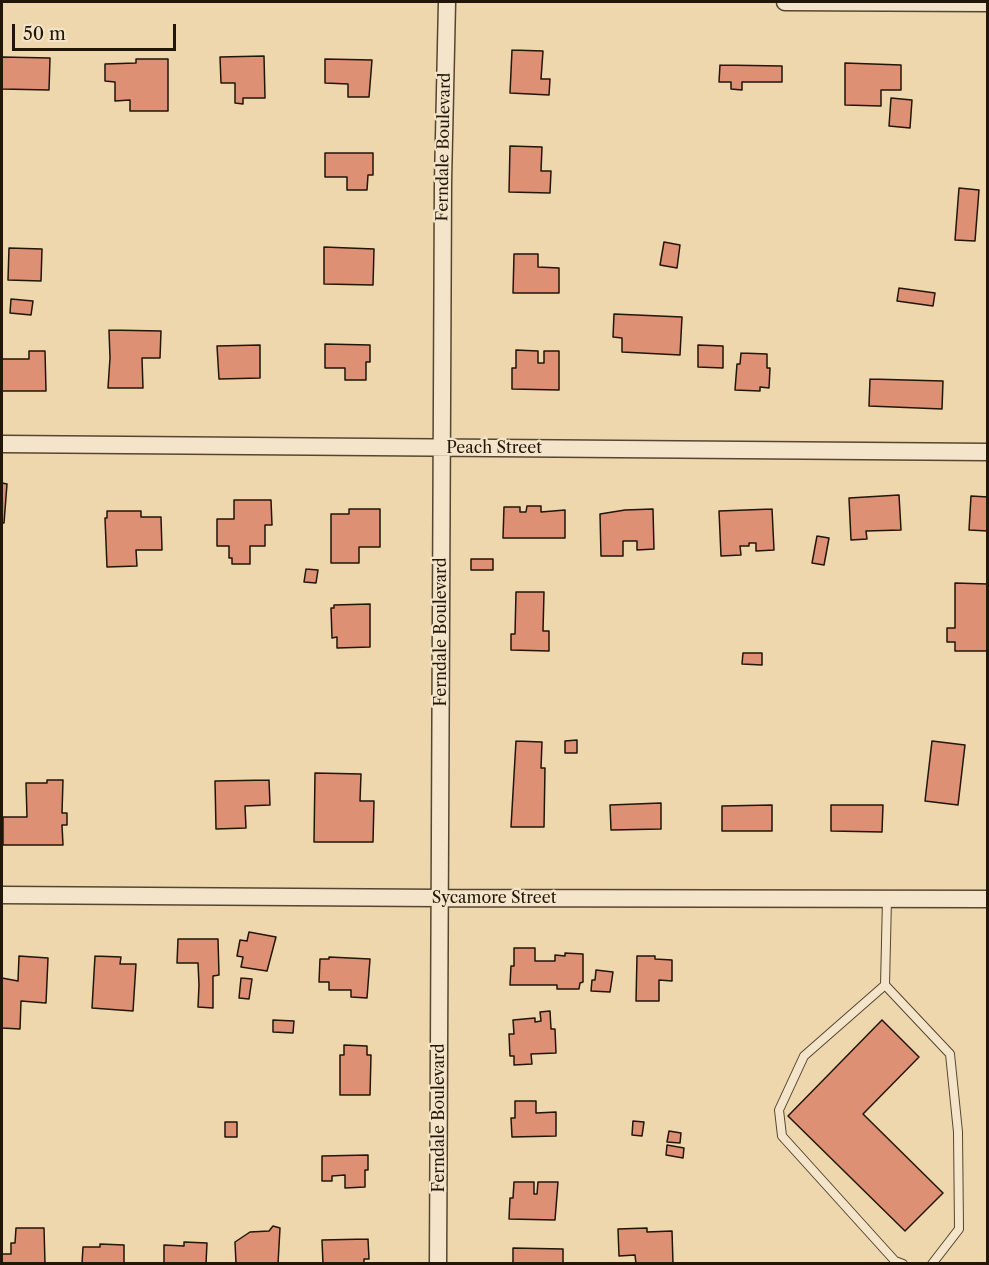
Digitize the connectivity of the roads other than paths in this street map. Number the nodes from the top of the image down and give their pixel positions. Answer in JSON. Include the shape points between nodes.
{"nodes":[{"id":1,"x":447,"y":2,"type":"edge"},
{"id":2,"x":785,"y":2,"type":"edge"},
{"id":3,"x":987,"y":3,"type":"edge"},
{"id":4,"x":2,"y":444,"type":"edge"},
{"id":5,"x":442,"y":448,"type":"junction"},
{"id":6,"x":987,"y":452,"type":"edge"},
{"id":7,"x":2,"y":894,"type":"edge"},
{"id":8,"x":440,"y":898,"type":"junction"},
{"id":9,"x":887,"y":899,"type":"junction"},
{"id":10,"x":987,"y":899,"type":"edge"},
{"id":11,"x":885,"y":985,"type":"junction"},
{"id":12,"x":438,"y":1263,"type":"edge"},
{"id":13,"x":903,"y":1263,"type":"edge"},
{"id":14,"x":932,"y":1263,"type":"edge"}],
"edges":[{"from":1,"to":5,"type":"street","name":"Ferndale Boulevard"},
{"from":2,"to":3,"type":"street"},
{"from":4,"to":5,"type":"street","name":"Peach Street"},
{"from":5,"to":6,"type":"street","name":"Peach Street"},
{"from":5,"to":8,"type":"street","name":"Ferndale Boulevard"},
{"from":7,"to":8,"type":"street","name":"Sycamore Street"},
{"from":8,"to":9,"type":"street","name":"Sycamore Street"},
{"from":8,"to":12,"type":"street","name":"Ferndale Boulevard"},
{"from":9,"to":10,"type":"street","name":"Sycamore Street"},
{"from":9,"to":11,"type":"lane"},
{"from":11,"to":13,"type":"lane","via":[[804,1056],[779,1110],[782,1136],[895,1261]]},
{"from":11,"to":14,"type":"lane","via":[[950,1054],[958,1132],[959,1229]]}]}
